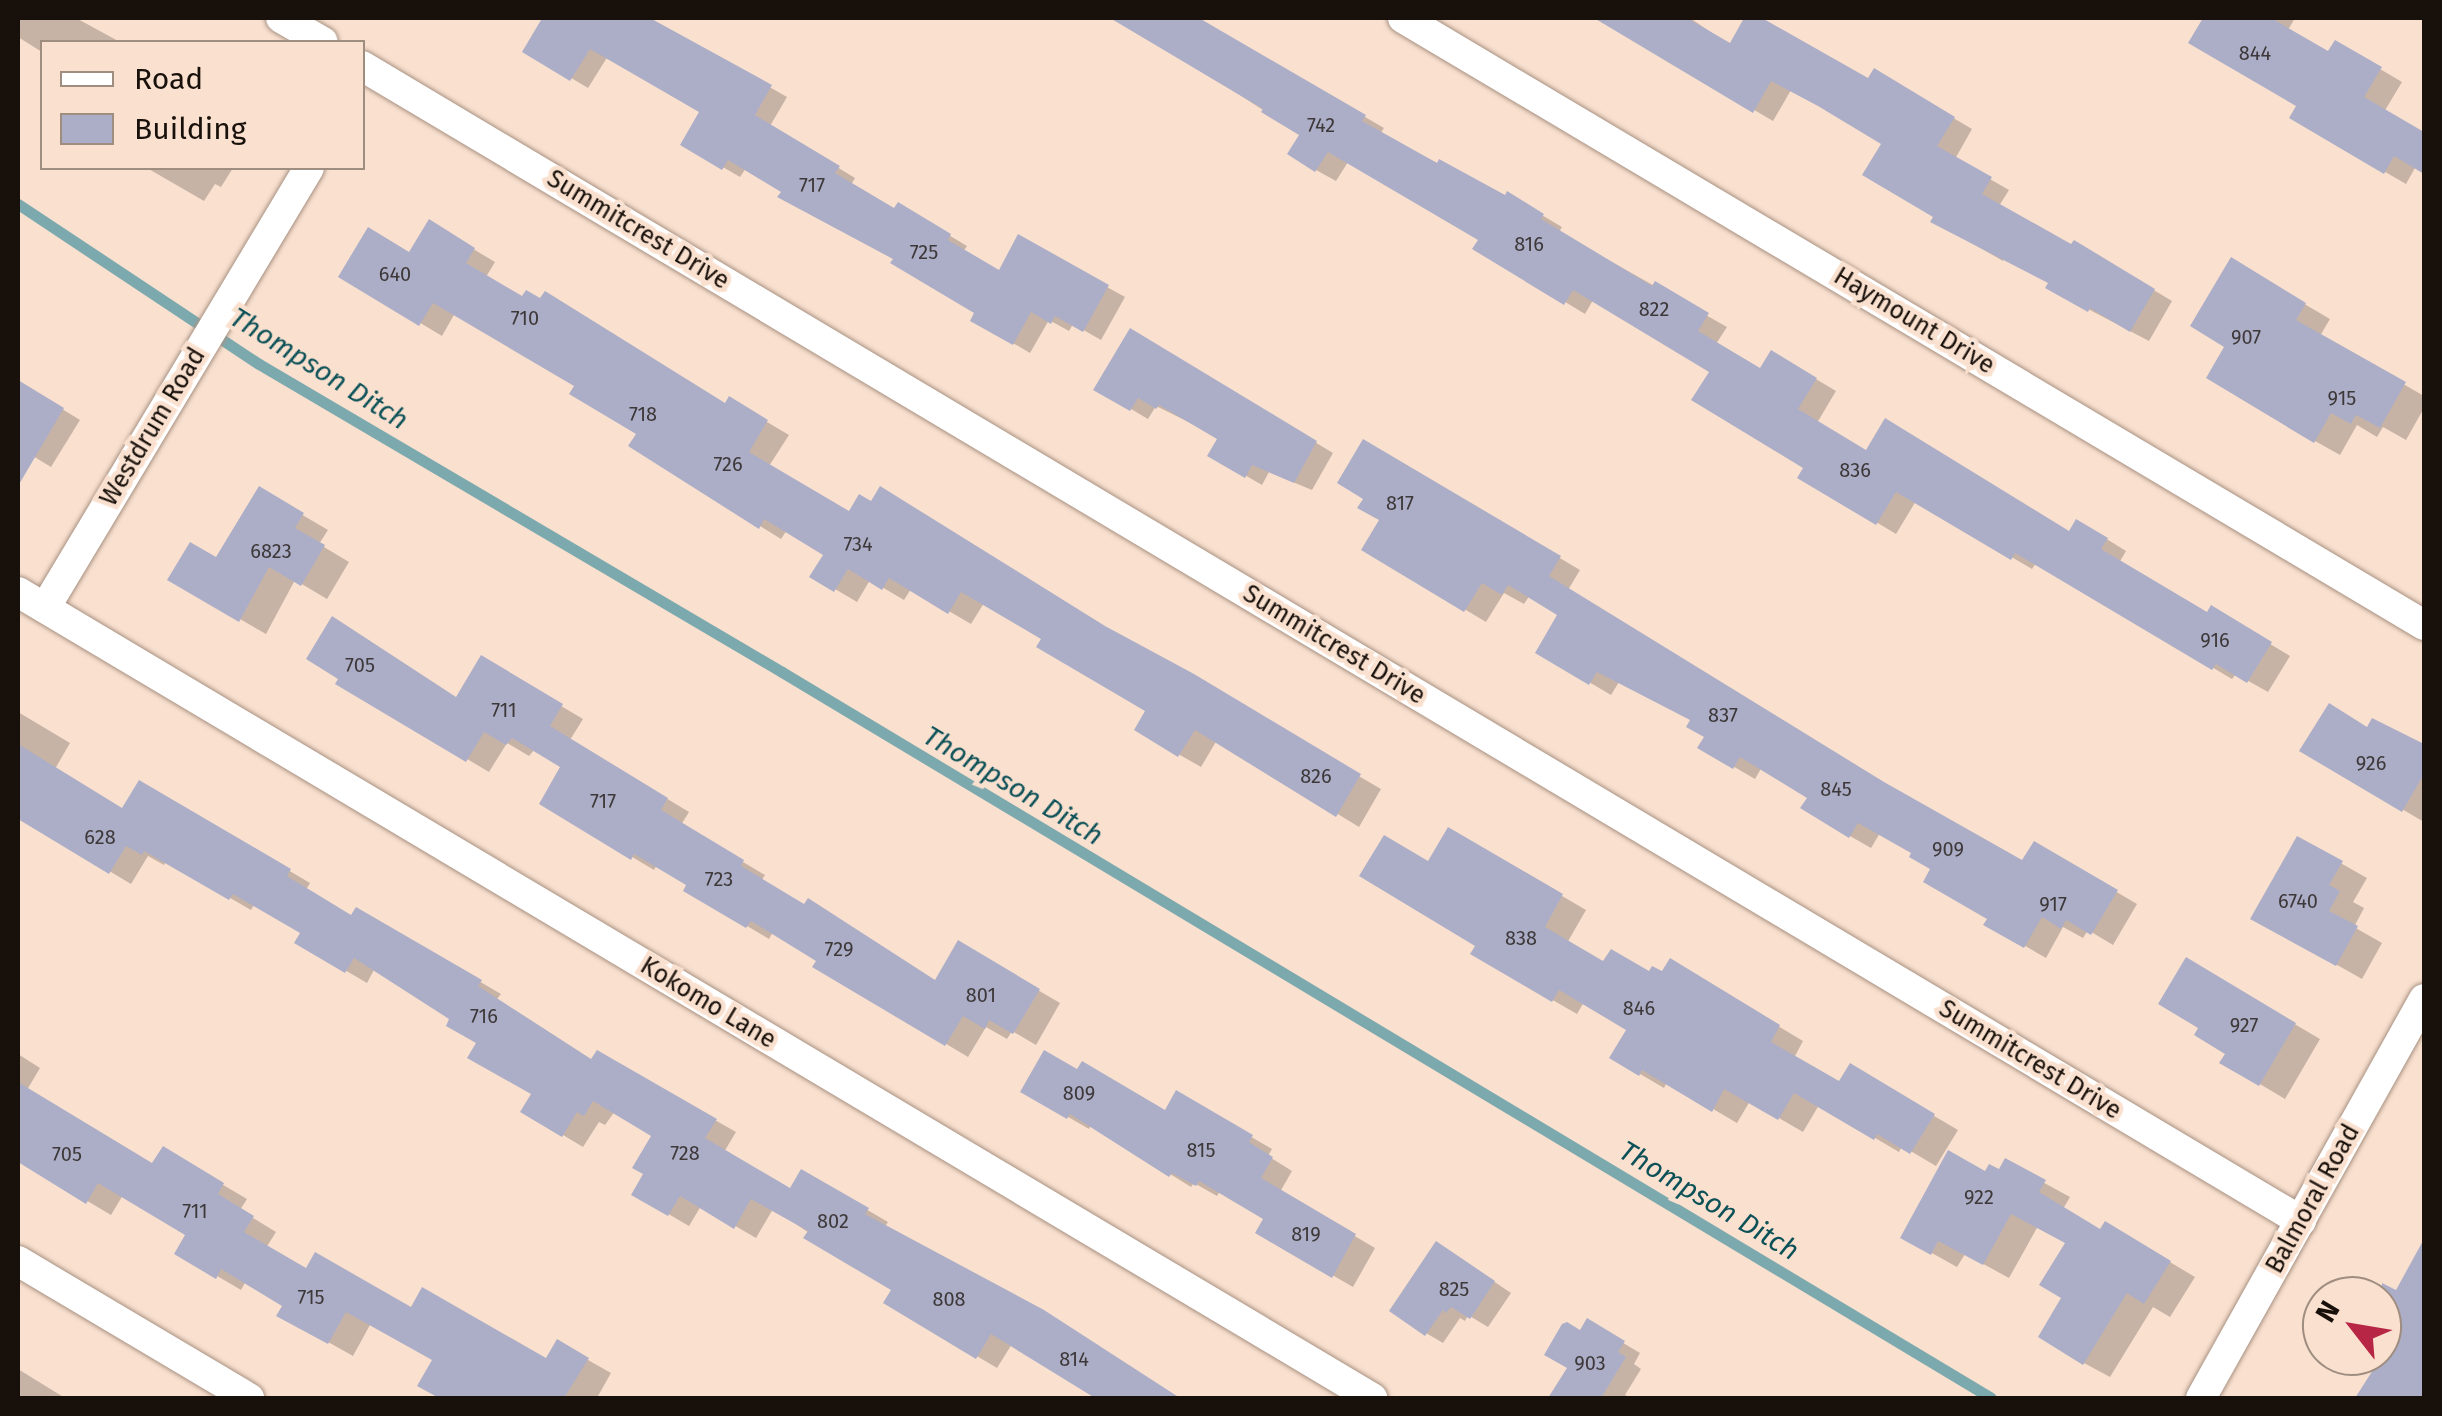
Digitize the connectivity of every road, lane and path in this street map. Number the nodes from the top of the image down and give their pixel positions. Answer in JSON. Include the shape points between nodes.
{"nodes":[{"id":1,"x":281,"y":18,"type":"edge"},
{"id":2,"x":1402,"y":18,"type":"edge"},
{"id":3,"x":320,"y":40,"type":"edge"},
{"id":4,"x":365,"y":72,"type":"edge"},
{"id":5,"x":308,"y":170,"type":"edge"},
{"id":6,"x":18,"y":592,"type":"edge"},
{"id":7,"x":44,"y":608,"type":"junction"},
{"id":8,"x":2424,"y":626,"type":"edge"},
{"id":9,"x":2424,"y":999,"type":"edge"},
{"id":10,"x":2301,"y":1221,"type":"junction"},
{"id":11,"x":18,"y":1260,"type":"edge"},
{"id":12,"x":249,"y":1398,"type":"edge"},
{"id":13,"x":1372,"y":1398,"type":"edge"},
{"id":14,"x":2200,"y":1398,"type":"edge"}],
"edges":[{"from":1,"to":3,"type":"street"},
{"from":2,"to":8,"type":"street","name":"Haymount Drive"},
{"from":4,"to":10,"type":"street","name":"Summitcrest Drive"},
{"from":5,"to":7,"type":"street","name":"Westdrum Road"},
{"from":6,"to":7,"type":"street"},
{"from":7,"to":13,"type":"street","name":"Kokomo Lane"},
{"from":9,"to":10,"type":"street","name":"Balmoral Road"},
{"from":10,"to":14,"type":"street","name":"Balmoral Road"},
{"from":11,"to":12,"type":"street"}]}
